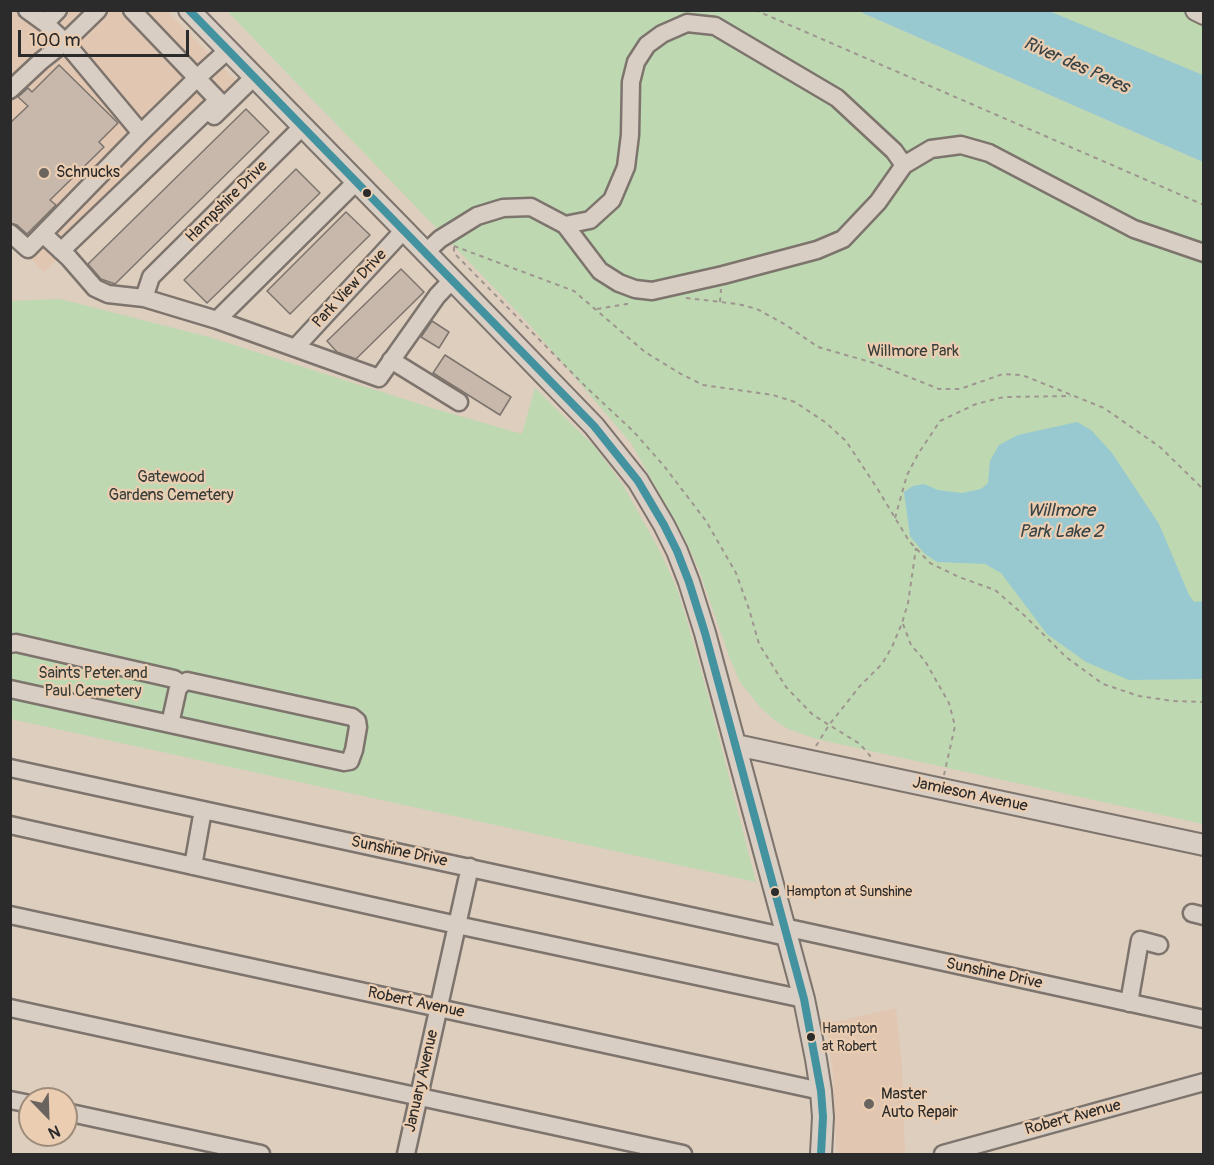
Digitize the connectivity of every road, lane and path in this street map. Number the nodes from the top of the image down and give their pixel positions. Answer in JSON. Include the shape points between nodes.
{"nodes":[{"id":1,"x":27,"y":10,"type":"edge"},
{"id":2,"x":58,"y":10,"type":"edge"},
{"id":3,"x":98,"y":10,"type":"edge"},
{"id":4,"x":132,"y":10,"type":"edge"},
{"id":5,"x":189,"y":10,"type":"edge"},
{"id":6,"x":755,"y":10,"type":"edge"},
{"id":7,"x":1196,"y":10,"type":"edge"},
{"id":8,"x":1203,"y":14,"type":"edge"},
{"id":9,"x":45,"y":23,"type":"junction"},
{"id":10,"x":65,"y":42,"type":"junction"},
{"id":11,"x":228,"y":50,"type":"junction"},
{"id":12,"x":254,"y":77,"type":"junction"},
{"id":13,"x":198,"y":78,"type":"junction"},
{"id":14,"x":10,"y":90,"type":"edge"},
{"id":15,"x":303,"y":126,"type":"junction"},
{"id":16,"x":141,"y":133,"type":"junction"},
{"id":17,"x":904,"y":165,"type":"junction"},
{"id":18,"x":357,"y":181,"type":"junction"},
{"id":19,"x":1203,"y":205,"type":"edge"},
{"id":20,"x":565,"y":225,"type":"junction"},
{"id":21,"x":404,"y":230,"type":"junction"},
{"id":22,"x":10,"y":233,"type":"edge"},
{"id":23,"x":43,"y":234,"type":"junction"},
{"id":24,"x":426,"y":252,"type":"junction"},
{"id":25,"x":1203,"y":253,"type":"edge"},
{"id":26,"x":65,"y":254,"type":"junction"},
{"id":27,"x":452,"y":280,"type":"junction"},
{"id":28,"x":144,"y":298,"type":"junction"},
{"id":29,"x":680,"y":298,"type":"dead end"},
{"id":30,"x":641,"y":302,"type":"dead end"},
{"id":31,"x":595,"y":309,"type":"junction"},
{"id":32,"x":217,"y":320,"type":"junction"},
{"id":33,"x":295,"y":348,"type":"junction"},
{"id":34,"x":391,"y":360,"type":"junction"},
{"id":35,"x":1074,"y":396,"type":"junction"},
{"id":36,"x":459,"y":402,"type":"dead end"},
{"id":37,"x":1203,"y":490,"type":"edge"},
{"id":38,"x":896,"y":518,"type":"junction"},
{"id":39,"x":916,"y":548,"type":"junction"},
{"id":40,"x":902,"y":623,"type":"junction"},
{"id":41,"x":10,"y":644,"type":"edge"},
{"id":42,"x":182,"y":684,"type":"junction"},
{"id":43,"x":10,"y":689,"type":"edge"},
{"id":44,"x":1203,"y":702,"type":"edge"},
{"id":45,"x":170,"y":724,"type":"junction"},
{"id":46,"x":829,"y":725,"type":"junction"},
{"id":47,"x":736,"y":745,"type":"junction"},
{"id":48,"x":808,"y":761,"type":"junction"},
{"id":49,"x":10,"y":768,"type":"edge"},
{"id":50,"x":889,"y":778,"type":"junction"},
{"id":51,"x":941,"y":789,"type":"junction"},
{"id":52,"x":203,"y":810,"type":"junction"},
{"id":53,"x":10,"y":825,"type":"edge"},
{"id":54,"x":1203,"y":845,"type":"edge"},
{"id":55,"x":193,"y":866,"type":"junction"},
{"id":56,"x":470,"y":867,"type":"junction"},
{"id":57,"x":10,"y":915,"type":"edge"},
{"id":58,"x":457,"y":925,"type":"junction"},
{"id":59,"x":786,"y":932,"type":"junction"},
{"id":60,"x":1159,"y":945,"type":"dead end"},
{"id":61,"x":804,"y":999,"type":"junction"},
{"id":62,"x":1129,"y":1003,"type":"junction"},
{"id":63,"x":10,"y":1008,"type":"edge"},
{"id":64,"x":439,"y":1008,"type":"junction"},
{"id":65,"x":1203,"y":1019,"type":"edge"},
{"id":66,"x":1203,"y":1082,"type":"edge"},
{"id":67,"x":821,"y":1091,"type":"junction"},
{"id":68,"x":419,"y":1096,"type":"junction"},
{"id":69,"x":78,"y":1115,"type":"edge"},
{"id":70,"x":261,"y":1155,"type":"edge"},
{"id":71,"x":406,"y":1155,"type":"edge"},
{"id":72,"x":683,"y":1155,"type":"edge"},
{"id":73,"x":821,"y":1155,"type":"edge"},
{"id":74,"x":943,"y":1155,"type":"edge"}],
"edges":[{"from":1,"to":9,"type":"street"},
{"from":2,"to":9,"type":"street"},
{"from":3,"to":10,"type":"street"},
{"from":4,"to":13,"type":"street"},
{"from":5,"to":11,"type":"main road"},
{"from":6,"to":19,"type":"path"},
{"from":7,"to":8,"type":"main road"},
{"from":9,"to":10,"type":"street"},
{"from":10,"to":14,"type":"street"},
{"from":10,"to":16,"type":"street"},
{"from":11,"to":12,"type":"main road"},
{"from":11,"to":13,"type":"street"},
{"from":12,"to":15,"type":"main road"},
{"from":12,"to":26,"type":"street"},
{"from":13,"to":16,"type":"street"},
{"from":13,"to":26,"type":"street","via":[[218,100]]},
{"from":15,"to":18,"type":"main road"},
{"from":15,"to":28,"type":"street","name":"Hampshire Drive","via":[[151,277]]},
{"from":16,"to":23,"type":"street"},
{"from":17,"to":20,"type":"street","via":[[878,202],[843,239],[817,250],[652,291],[619,283],[600,271]]},
{"from":17,"to":20,"type":"street","via":[[837,98],[715,26],[687,23],[647,45],[636,62],[631,82],[626,167],[612,200],[590,220]]},
{"from":17,"to":25,"type":"street","via":[[931,149],[961,145],[980,150],[1134,229]]},
{"from":18,"to":21,"type":"main road"},
{"from":18,"to":32,"type":"street"},
{"from":20,"to":24,"type":"street","via":[[531,207],[503,208],[477,216]]},
{"from":21,"to":24,"type":"main road"},
{"from":21,"to":33,"type":"street","name":"Park View Drive"},
{"from":22,"to":23,"type":"street","via":[[27,249]]},
{"from":23,"to":26,"type":"street"},
{"from":24,"to":27,"type":"main road"},
{"from":26,"to":28,"type":"street","via":[[95,288],[108,294]]},
{"from":27,"to":34,"type":"street"},
{"from":27,"to":47,"type":"main road","via":[[594,426],[638,481],[685,572]]},
{"from":28,"to":32,"type":"street"},
{"from":29,"to":35,"type":"path","via":[[757,309],[818,347],[874,363],[939,389],[960,389],[1003,374],[1022,375]]},
{"from":30,"to":31,"type":"path"},
{"from":31,"to":38,"type":"path","via":[[645,352],[688,378],[703,385],[795,402],[825,422],[846,441]]},
{"from":31,"to":46,"type":"path","via":[[574,291],[452,245],[454,253],[664,466],[706,521],[736,573],[759,644],[770,664],[813,715]]},
{"from":32,"to":33,"type":"street"},
{"from":33,"to":34,"type":"street","via":[[379,378]]},
{"from":34,"to":36,"type":"street"},
{"from":35,"to":37,"type":"path","via":[[1104,408],[1160,447]]},
{"from":35,"to":38,"type":"path","via":[[1004,397],[976,404],[940,421],[907,475]]},
{"from":38,"to":39,"type":"path"},
{"from":39,"to":40,"type":"path"},
{"from":39,"to":44,"type":"path","via":[[930,563],[995,590],[1066,657],[1104,684],[1139,696]]},
{"from":40,"to":46,"type":"path","via":[[882,664]]},
{"from":40,"to":51,"type":"path","via":[[911,645],[949,703],[955,726]]},
{"from":41,"to":42,"type":"street"},
{"from":42,"to":45,"type":"street"},
{"from":42,"to":45,"type":"street","via":[[187,681],[352,717],[358,727],[354,750],[350,761],[344,762]]},
{"from":43,"to":45,"type":"street"},
{"from":46,"to":48,"type":"path"},
{"from":46,"to":50,"type":"path","via":[[860,744]]},
{"from":47,"to":48,"type":"main road","name":"Jamieson Avenue"},
{"from":47,"to":59,"type":"main road"},
{"from":48,"to":50,"type":"main road","name":"Jamieson Avenue"},
{"from":49,"to":52,"type":"street","name":"Sunshine Drive"},
{"from":50,"to":51,"type":"main road","name":"Jamieson Avenue"},
{"from":51,"to":54,"type":"main road","name":"Jamieson Avenue"},
{"from":52,"to":55,"type":"street"},
{"from":52,"to":56,"type":"street","name":"Sunshine Drive"},
{"from":53,"to":55,"type":"street"},
{"from":55,"to":58,"type":"street"},
{"from":56,"to":58,"type":"street","name":"January Avenue"},
{"from":56,"to":59,"type":"street","name":"Sunshine Drive"},
{"from":57,"to":64,"type":"street","name":"Robert Avenue"},
{"from":58,"to":61,"type":"street"},
{"from":58,"to":64,"type":"street","name":"January Avenue"},
{"from":59,"to":61,"type":"main road"},
{"from":59,"to":62,"type":"street","name":"Sunshine Drive"},
{"from":60,"to":62,"type":"street","via":[[1140,940]]},
{"from":61,"to":67,"type":"main road"},
{"from":62,"to":65,"type":"street","name":"Sunshine Drive"},
{"from":63,"to":68,"type":"street"},
{"from":64,"to":67,"type":"street","name":"Robert Avenue"},
{"from":64,"to":68,"type":"street","name":"January Avenue"},
{"from":66,"to":74,"type":"street","name":"Robert Avenue"},
{"from":67,"to":73,"type":"main road"},
{"from":68,"to":71,"type":"street","name":"January Avenue"},
{"from":68,"to":72,"type":"street"},
{"from":69,"to":70,"type":"street"}]}
